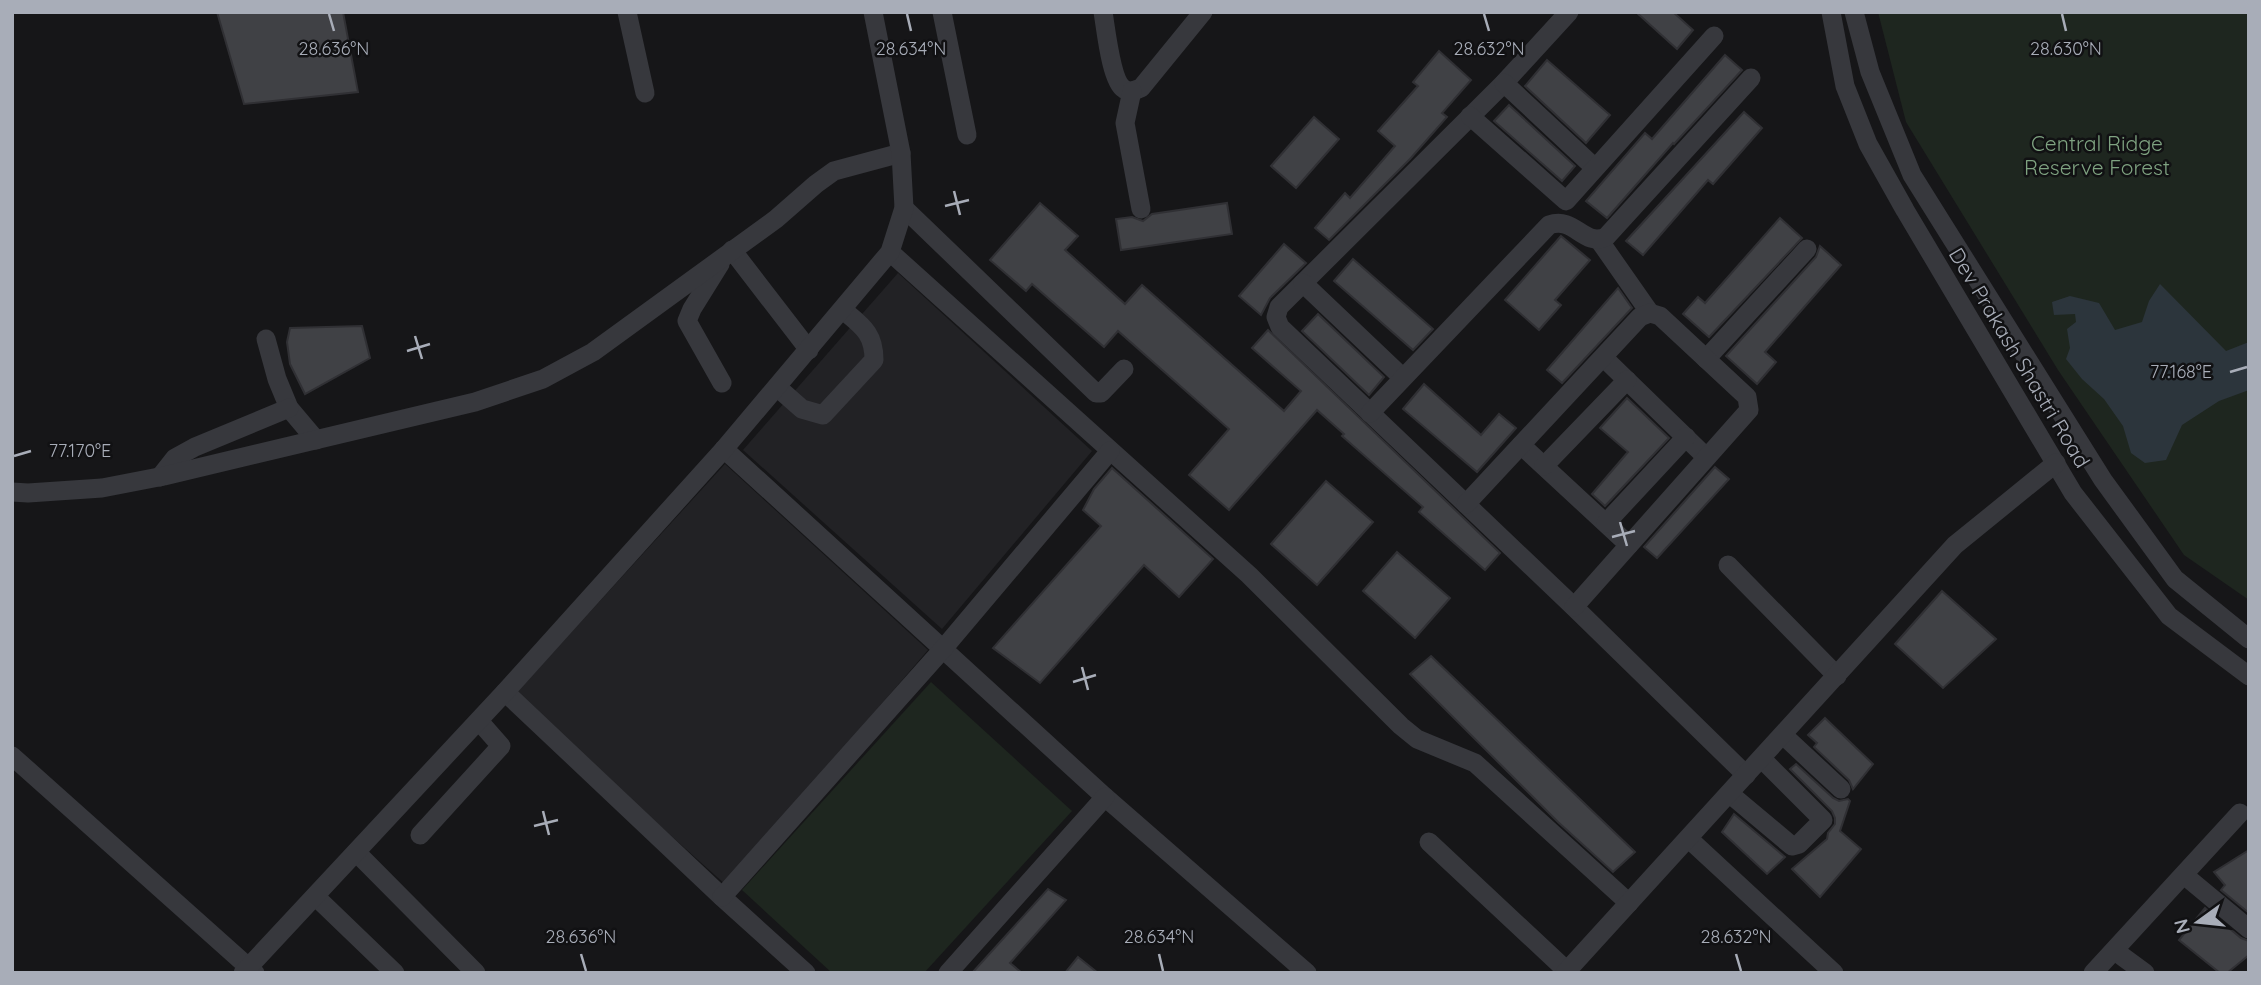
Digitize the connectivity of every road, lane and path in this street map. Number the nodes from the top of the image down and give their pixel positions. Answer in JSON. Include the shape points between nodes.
{"nodes":[{"id":1,"x":627,"y":12,"type":"edge"},
{"id":2,"x":873,"y":12,"type":"edge"},
{"id":3,"x":942,"y":12,"type":"edge"},
{"id":4,"x":1103,"y":12,"type":"edge"},
{"id":5,"x":1203,"y":12,"type":"edge"},
{"id":6,"x":1569,"y":12,"type":"edge"},
{"id":7,"x":1831,"y":12,"type":"edge"},
{"id":8,"x":1854,"y":12,"type":"edge"},
{"id":9,"x":1714,"y":36,"type":"dead end"},
{"id":10,"x":1751,"y":78,"type":"dead end"},
{"id":11,"x":1504,"y":83,"type":"junction"},
{"id":12,"x":1132,"y":91,"type":"junction"},
{"id":13,"x":645,"y":93,"type":"dead end"},
{"id":14,"x":1470,"y":116,"type":"junction"},
{"id":15,"x":967,"y":135,"type":"dead end"},
{"id":16,"x":901,"y":153,"type":"junction"},
{"id":17,"x":1595,"y":168,"type":"junction"},
{"id":18,"x":904,"y":208,"type":"junction"},
{"id":19,"x":1141,"y":209,"type":"dead end"},
{"id":20,"x":1599,"y":240,"type":"junction"},
{"id":21,"x":1807,"y":248,"type":"dead end"},
{"id":22,"x":729,"y":252,"type":"junction"},
{"id":23,"x":890,"y":252,"type":"junction"},
{"id":24,"x":1303,"y":284,"type":"junction"},
{"id":25,"x":843,"y":310,"type":"junction"},
{"id":26,"x":1650,"y":313,"type":"junction"},
{"id":27,"x":266,"y":339,"type":"dead end"},
{"id":28,"x":809,"y":350,"type":"junction"},
{"id":29,"x":1604,"y":358,"type":"junction"},
{"id":30,"x":1706,"y":359,"type":"junction"},
{"id":31,"x":1124,"y":369,"type":"dead end"},
{"id":32,"x":1403,"y":378,"type":"junction"},
{"id":33,"x":1627,"y":380,"type":"junction"},
{"id":34,"x":722,"y":383,"type":"dead end"},
{"id":35,"x":777,"y":387,"type":"junction"},
{"id":36,"x":289,"y":408,"type":"junction"},
{"id":37,"x":1370,"y":414,"type":"junction"},
{"id":38,"x":1686,"y":438,"type":"junction"},
{"id":39,"x":316,"y":440,"type":"junction"},
{"id":40,"x":1521,"y":444,"type":"junction"},
{"id":41,"x":724,"y":449,"type":"junction"},
{"id":42,"x":1110,"y":451,"type":"junction"},
{"id":43,"x":1706,"y":457,"type":"junction"},
{"id":44,"x":2056,"y":463,"type":"junction"},
{"id":45,"x":1544,"y":466,"type":"junction"},
{"id":46,"x":160,"y":477,"type":"junction"},
{"id":47,"x":12,"y":492,"type":"edge"},
{"id":48,"x":1466,"y":504,"type":"junction"},
{"id":49,"x":1606,"y":523,"type":"junction"},
{"id":50,"x":1629,"y":545,"type":"junction"},
{"id":51,"x":1728,"y":565,"type":"dead end"},
{"id":52,"x":1574,"y":607,"type":"junction"},
{"id":53,"x":2249,"y":639,"type":"edge"},
{"id":54,"x":943,"y":649,"type":"junction"},
{"id":55,"x":1837,"y":676,"type":"junction"},
{"id":56,"x":2249,"y":676,"type":"edge"},
{"id":57,"x":505,"y":692,"type":"junction"},
{"id":58,"x":479,"y":721,"type":"junction"},
{"id":59,"x":1783,"y":736,"type":"junction"},
{"id":60,"x":1762,"y":759,"type":"junction"},
{"id":61,"x":15,"y":765,"type":"edge"},
{"id":62,"x":1746,"y":775,"type":"junction"},
{"id":63,"x":1841,"y":789,"type":"dead end"},
{"id":64,"x":1730,"y":794,"type":"junction"},
{"id":65,"x":1105,"y":797,"type":"junction"},
{"id":66,"x":2240,"y":813,"type":"dead end"},
{"id":67,"x":420,"y":835,"type":"dead end"},
{"id":68,"x":1689,"y":839,"type":"junction"},
{"id":69,"x":1429,"y":842,"type":"dead end"},
{"id":70,"x":356,"y":852,"type":"junction"},
{"id":71,"x":2184,"y":874,"type":"junction"},
{"id":72,"x":315,"y":896,"type":"junction"},
{"id":73,"x":722,"y":897,"type":"junction"},
{"id":74,"x":1629,"y":903,"type":"junction"},
{"id":75,"x":2249,"y":929,"type":"edge"},
{"id":76,"x":2115,"y":951,"type":"junction"},
{"id":77,"x":249,"y":971,"type":"edge"},
{"id":78,"x":1566,"y":972,"type":"edge"},
{"id":79,"x":395,"y":973,"type":"edge"},
{"id":80,"x":476,"y":973,"type":"edge"},
{"id":81,"x":806,"y":973,"type":"edge"},
{"id":82,"x":948,"y":973,"type":"edge"},
{"id":83,"x":1307,"y":973,"type":"edge"},
{"id":84,"x":1834,"y":973,"type":"edge"},
{"id":85,"x":2093,"y":973,"type":"edge"},
{"id":86,"x":2145,"y":973,"type":"edge"}],
"edges":[{"from":1,"to":13,"type":"street"},
{"from":2,"to":16,"type":"street"},
{"from":3,"to":15,"type":"street"},
{"from":4,"to":12,"type":"street","via":[[1116,80],[1124,90]]},
{"from":5,"to":12,"type":"street","via":[[1141,88]]},
{"from":6,"to":11,"type":"street"},
{"from":7,"to":44,"type":"street","name":"Dev Prakash Shastri Road","via":[[1845,86],[1868,144]]},
{"from":8,"to":53,"type":"street","name":"Dev Prakash Shastri Road","via":[[1870,72],[1912,176],[2102,480],[2175,579]]},
{"from":9,"to":17,"type":"street"},
{"from":10,"to":20,"type":"street"},
{"from":11,"to":14,"type":"street"},
{"from":11,"to":17,"type":"street"},
{"from":12,"to":19,"type":"street","via":[[1125,123]]},
{"from":14,"to":17,"type":"street","via":[[1566,201]]},
{"from":14,"to":24,"type":"street"},
{"from":16,"to":18,"type":"street"},
{"from":16,"to":22,"type":"street","via":[[834,171]]},
{"from":18,"to":23,"type":"street"},
{"from":18,"to":31,"type":"street","via":[[1096,393]]},
{"from":20,"to":26,"type":"street"},
{"from":20,"to":32,"type":"street","via":[[1567,223],[1549,225]]},
{"from":21,"to":30,"type":"street"},
{"from":22,"to":28,"type":"street"},
{"from":22,"to":34,"type":"street","via":[[687,321]]},
{"from":22,"to":39,"type":"street","via":[[593,352],[543,379],[475,402]]},
{"from":23,"to":25,"type":"street"},
{"from":23,"to":42,"type":"street"},
{"from":24,"to":32,"type":"street"},
{"from":24,"to":37,"type":"street","via":[[1279,307],[1280,327]]},
{"from":25,"to":28,"type":"street"},
{"from":25,"to":35,"type":"street","via":[[865,328],[874,344],[874,360],[823,415],[802,409]]},
{"from":26,"to":29,"type":"street","via":[[1640,317]]},
{"from":26,"to":30,"type":"street","via":[[1660,316]]},
{"from":27,"to":36,"type":"street"},
{"from":28,"to":35,"type":"street"},
{"from":29,"to":33,"type":"street"},
{"from":29,"to":40,"type":"street"},
{"from":30,"to":43,"type":"street","via":[[1750,404]]},
{"from":32,"to":37,"type":"street"},
{"from":33,"to":38,"type":"street"},
{"from":33,"to":45,"type":"street"},
{"from":35,"to":41,"type":"street"},
{"from":36,"to":39,"type":"street"},
{"from":36,"to":46,"type":"street","via":[[195,447],[176,458]]},
{"from":37,"to":48,"type":"street"},
{"from":38,"to":43,"type":"street"},
{"from":38,"to":49,"type":"street"},
{"from":39,"to":46,"type":"street"},
{"from":40,"to":45,"type":"street"},
{"from":40,"to":48,"type":"street"},
{"from":41,"to":54,"type":"street"},
{"from":41,"to":57,"type":"street"},
{"from":42,"to":54,"type":"street"},
{"from":42,"to":74,"type":"street","via":[[1249,575],[1401,726],[1418,739],[1475,763]]},
{"from":43,"to":50,"type":"street"},
{"from":44,"to":55,"type":"street","via":[[1955,545]]},
{"from":44,"to":56,"type":"street","name":"Dev Prakash Shastri Road","via":[[2073,493],[2169,616]]},
{"from":45,"to":49,"type":"street"},
{"from":46,"to":47,"type":"street","via":[[102,488]]},
{"from":48,"to":52,"type":"street"},
{"from":49,"to":50,"type":"street"},
{"from":50,"to":52,"type":"street"},
{"from":51,"to":55,"type":"street"},
{"from":52,"to":62,"type":"street"},
{"from":54,"to":65,"type":"street"},
{"from":54,"to":73,"type":"street"},
{"from":55,"to":59,"type":"street"},
{"from":57,"to":58,"type":"street"},
{"from":57,"to":73,"type":"street"},
{"from":58,"to":67,"type":"street","via":[[501,746]]},
{"from":58,"to":70,"type":"street"},
{"from":59,"to":60,"type":"street"},
{"from":59,"to":63,"type":"street"},
{"from":60,"to":62,"type":"street"},
{"from":60,"to":64,"type":"street","via":[[1823,820],[1799,844],[1792,845]]},
{"from":61,"to":77,"type":"street"},
{"from":62,"to":64,"type":"street"},
{"from":64,"to":68,"type":"street"},
{"from":65,"to":82,"type":"street"},
{"from":65,"to":83,"type":"street"},
{"from":66,"to":71,"type":"street"},
{"from":68,"to":74,"type":"street"},
{"from":68,"to":84,"type":"street"},
{"from":69,"to":78,"type":"street"},
{"from":70,"to":72,"type":"street"},
{"from":70,"to":80,"type":"street"},
{"from":71,"to":75,"type":"street"},
{"from":71,"to":76,"type":"street"},
{"from":72,"to":77,"type":"street"},
{"from":72,"to":79,"type":"street"},
{"from":73,"to":81,"type":"street"},
{"from":74,"to":78,"type":"street"},
{"from":76,"to":85,"type":"street"},
{"from":76,"to":86,"type":"street"}]}
